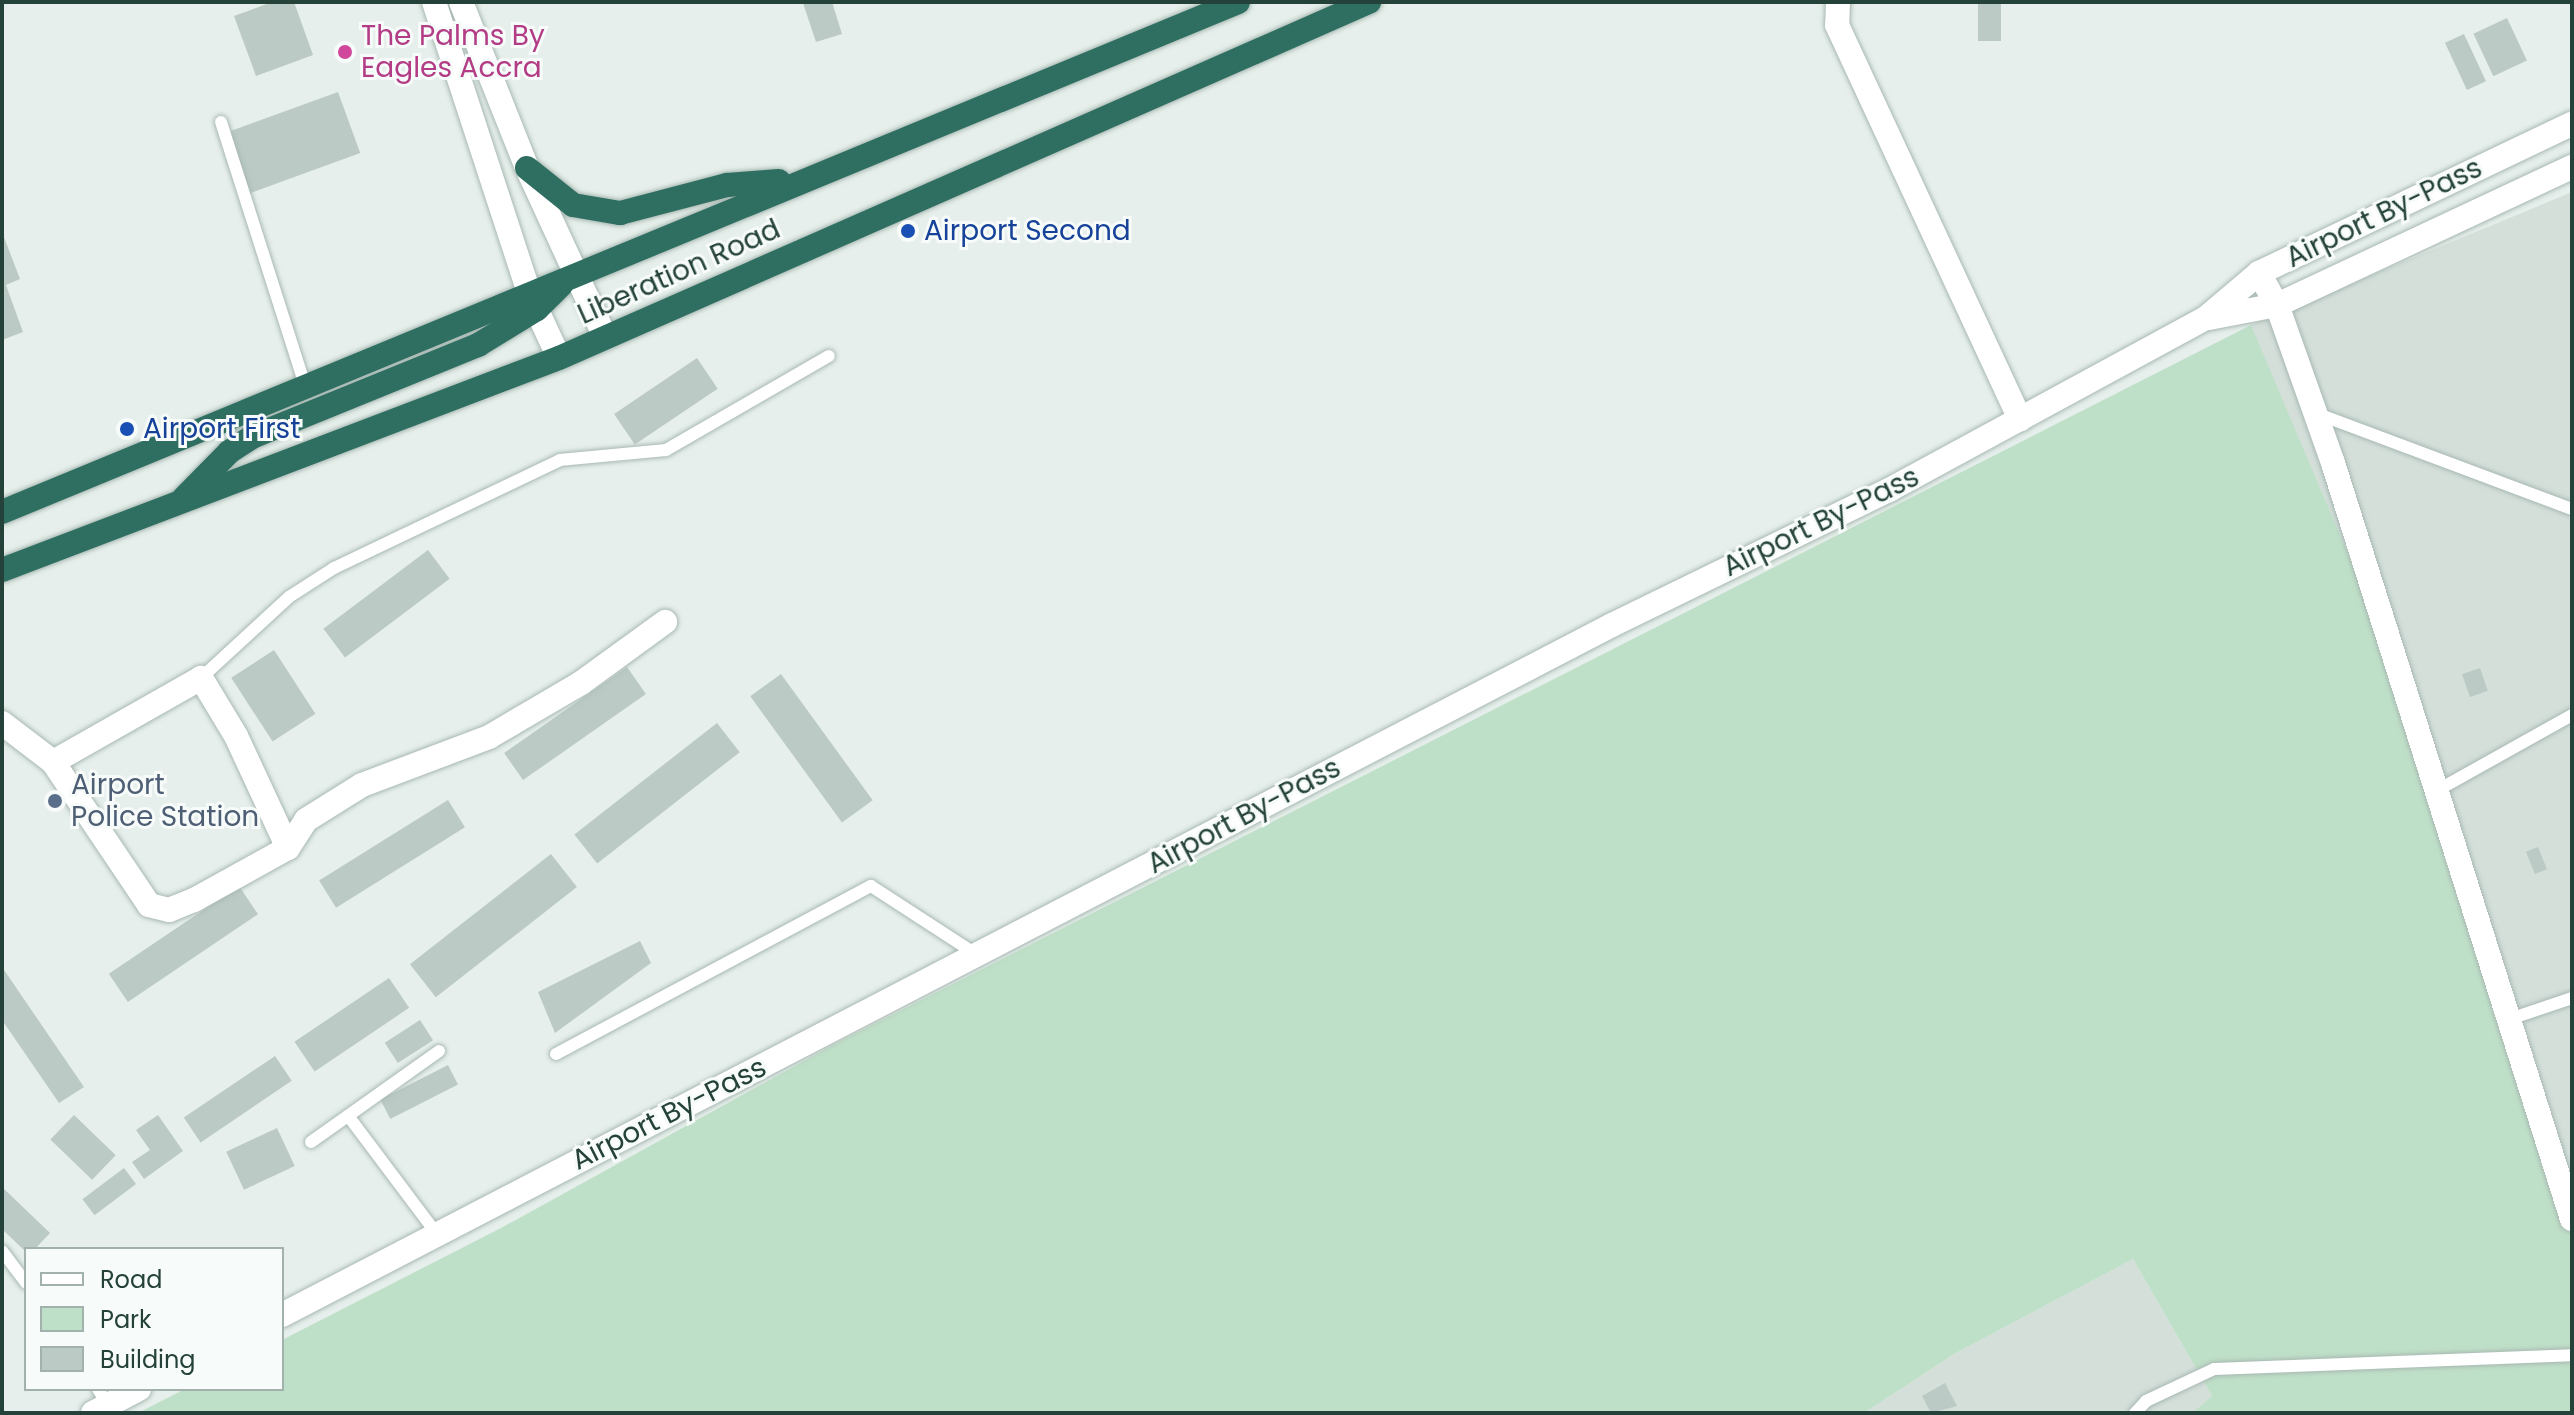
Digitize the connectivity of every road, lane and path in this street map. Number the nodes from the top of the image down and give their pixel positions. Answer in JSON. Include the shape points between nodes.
{"nodes":[{"id":1,"x":434,"y":2,"type":"edge"},
{"id":2,"x":461,"y":2,"type":"edge"},
{"id":3,"x":1238,"y":2,"type":"edge"},
{"id":4,"x":1369,"y":2,"type":"edge"},
{"id":5,"x":1838,"y":2,"type":"edge"},
{"id":6,"x":221,"y":122,"type":"dead end"},
{"id":7,"x":2572,"y":124,"type":"edge"},
{"id":8,"x":2572,"y":167,"type":"edge"},
{"id":9,"x":527,"y":168,"type":"junction"},
{"id":10,"x":793,"y":182,"type":"junction"},
{"id":11,"x":575,"y":272,"type":"junction"},
{"id":12,"x":2259,"y":273,"type":"junction"},
{"id":13,"x":533,"y":301,"type":"junction"},
{"id":14,"x":2277,"y":305,"type":"junction"},
{"id":15,"x":2206,"y":318,"type":"junction"},
{"id":16,"x":605,"y":337,"type":"junction"},
{"id":17,"x":829,"y":356,"type":"dead end"},
{"id":18,"x":559,"y":358,"type":"junction"},
{"id":19,"x":305,"y":385,"type":"junction"},
{"id":20,"x":2315,"y":413,"type":"junction"},
{"id":21,"x":2020,"y":420,"type":"junction"},
{"id":22,"x":180,"y":503,"type":"junction"},
{"id":23,"x":2572,"y":509,"type":"edge"},
{"id":24,"x":2,"y":512,"type":"edge"},
{"id":25,"x":2,"y":570,"type":"edge"},
{"id":26,"x":665,"y":622,"type":"dead end"},
{"id":27,"x":201,"y":678,"type":"junction"},
{"id":28,"x":2572,"y":715,"type":"edge"},
{"id":29,"x":2,"y":723,"type":"edge"},
{"id":30,"x":53,"y":762,"type":"junction"},
{"id":31,"x":2436,"y":791,"type":"junction"},
{"id":32,"x":288,"y":848,"type":"junction"},
{"id":33,"x":974,"y":953,"type":"junction"},
{"id":34,"x":2572,"y":998,"type":"edge"},
{"id":35,"x":2507,"y":1020,"type":"junction"},
{"id":36,"x":439,"y":1051,"type":"dead end"},
{"id":37,"x":556,"y":1054,"type":"dead end"},
{"id":38,"x":349,"y":1117,"type":"junction"},
{"id":39,"x":311,"y":1142,"type":"dead end"},
{"id":40,"x":2572,"y":1219,"type":"edge"},
{"id":41,"x":437,"y":1234,"type":"junction"},
{"id":42,"x":2,"y":1251,"type":"edge"},
{"id":43,"x":24,"y":1280,"type":"edge"},
{"id":44,"x":284,"y":1314,"type":"edge"},
{"id":45,"x":2572,"y":1355,"type":"edge"},
{"id":46,"x":133,"y":1391,"type":"edge"},
{"id":47,"x":99,"y":1402,"type":"edge"},
{"id":48,"x":2135,"y":1413,"type":"edge"}],
"edges":[{"from":1,"to":13,"type":"street"},
{"from":2,"to":9,"type":"street"},
{"from":3,"to":10,"type":"highway","name":"Liberation Road"},
{"from":4,"to":16,"type":"highway","name":"Liberation Road"},
{"from":5,"to":21,"type":"street","via":[[1837,25]]},
{"from":6,"to":19,"type":"lane"},
{"from":7,"to":12,"type":"street","name":"Airport By-Pass"},
{"from":8,"to":14,"type":"street","name":"Airport By-Pass"},
{"from":9,"to":10,"type":"highway","via":[[573,205],[607,213],[657,208],[727,185]]},
{"from":9,"to":11,"type":"street"},
{"from":10,"to":11,"type":"highway","name":"Liberation Road"},
{"from":11,"to":13,"type":"highway","name":"Liberation Road"},
{"from":11,"to":16,"type":"street"},
{"from":12,"to":14,"type":"street"},
{"from":12,"to":15,"type":"street","name":"Airport By-Pass"},
{"from":13,"to":18,"type":"street"},
{"from":13,"to":19,"type":"highway","name":"Liberation Road"},
{"from":13,"to":22,"type":"highway","via":[[478,345],[254,436],[229,452]]},
{"from":14,"to":15,"type":"street","name":"Airport By-Pass"},
{"from":14,"to":20,"type":"street"},
{"from":15,"to":21,"type":"street","name":"Airport By-Pass"},
{"from":16,"to":18,"type":"highway","name":"Liberation Road"},
{"from":17,"to":27,"type":"lane","via":[[666,450],[560,460],[334,568],[289,597]]},
{"from":18,"to":22,"type":"highway","name":"Liberation Road"},
{"from":19,"to":24,"type":"highway","name":"Liberation Road"},
{"from":20,"to":23,"type":"lane"},
{"from":20,"to":31,"type":"street"},
{"from":21,"to":33,"type":"street","name":"Airport By-Pass"},
{"from":22,"to":25,"type":"highway","name":"Liberation Road"},
{"from":26,"to":32,"type":"street","via":[[581,683],[489,737],[362,785],[306,820]]},
{"from":27,"to":30,"type":"street"},
{"from":27,"to":32,"type":"street","via":[[236,736]]},
{"from":28,"to":31,"type":"lane"},
{"from":29,"to":30,"type":"street"},
{"from":30,"to":32,"type":"street","via":[[149,905],[169,910],[194,900]]},
{"from":31,"to":35,"type":"street"},
{"from":33,"to":37,"type":"lane","via":[[871,886]]},
{"from":33,"to":41,"type":"street","name":"Airport By-Pass"},
{"from":34,"to":35,"type":"lane"},
{"from":35,"to":40,"type":"street"},
{"from":36,"to":38,"type":"lane"},
{"from":38,"to":39,"type":"lane"},
{"from":38,"to":41,"type":"lane"},
{"from":41,"to":44,"type":"street","name":"Airport By-Pass"},
{"from":42,"to":43,"type":"lane"},
{"from":45,"to":48,"type":"lane","via":[[2214,1369],[2146,1401]]},
{"from":46,"to":47,"type":"street"}]}
